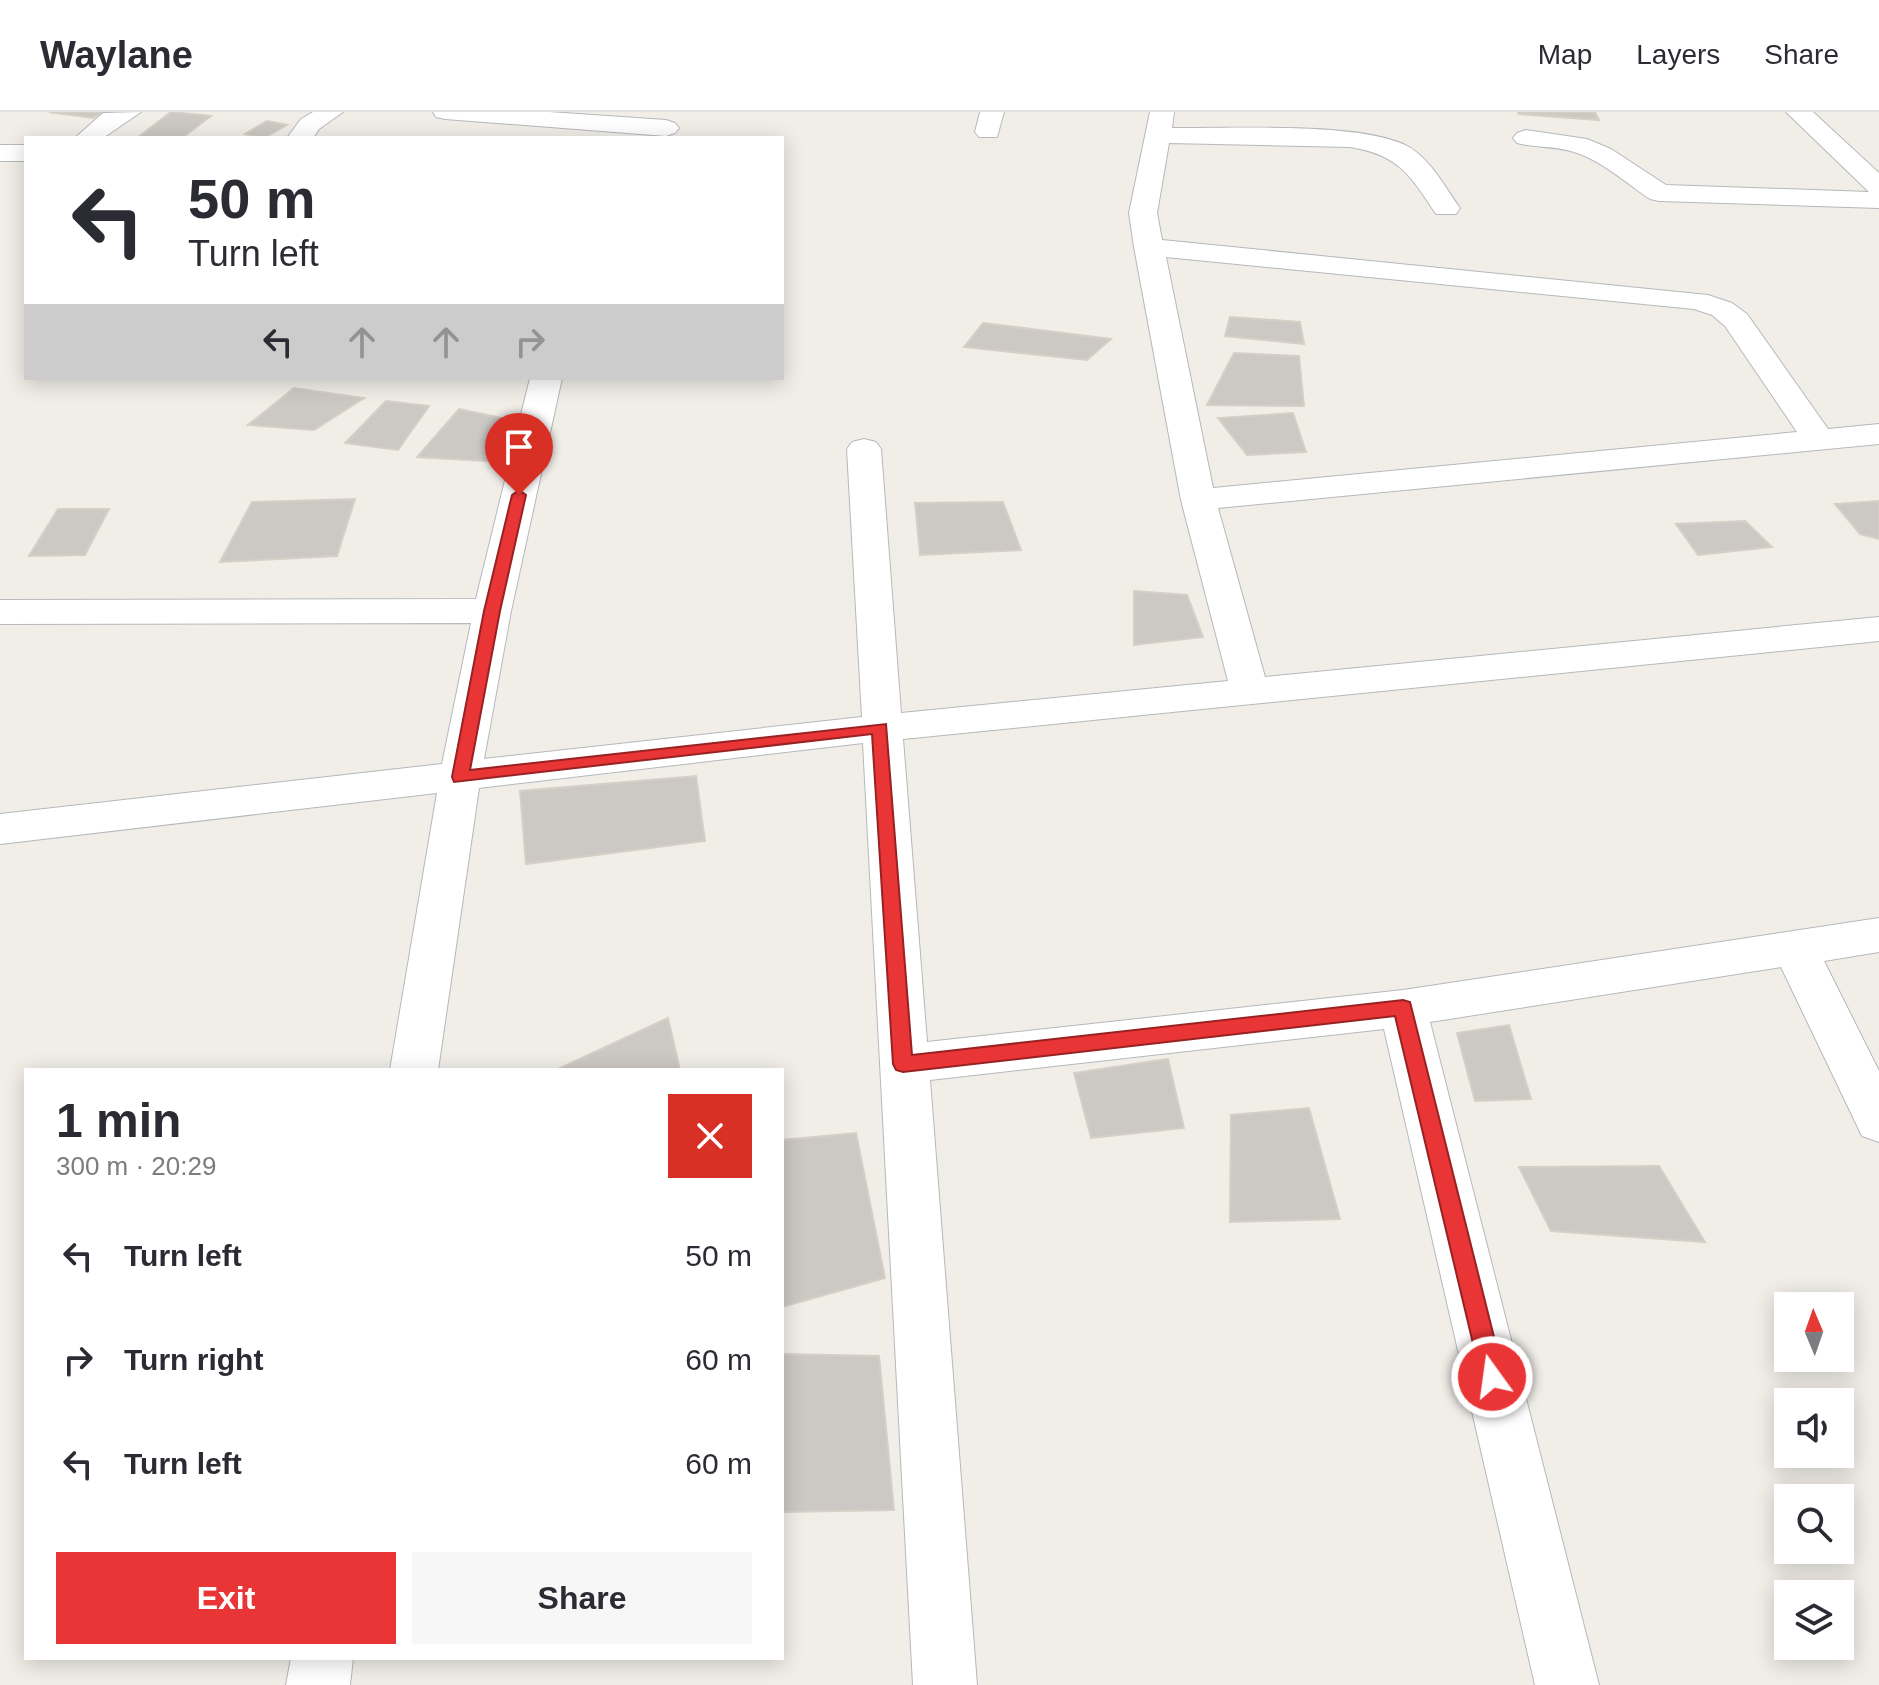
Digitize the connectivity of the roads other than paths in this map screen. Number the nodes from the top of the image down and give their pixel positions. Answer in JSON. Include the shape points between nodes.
{"nodes":[{"id":1,"x":129,"y":112,"type":"edge"},
{"id":2,"x":331,"y":112,"type":"edge"},
{"id":3,"x":445,"y":112,"type":"edge"},
{"id":4,"x":1798,"y":112,"type":"edge"},
{"id":5,"x":1159,"y":124,"type":"edge"},
{"id":6,"x":667,"y":126,"type":"edge"},
{"id":7,"x":90,"y":136,"type":"edge"},
{"id":8,"x":301,"y":136,"type":"edge"},
{"id":9,"x":1526,"y":138,"type":"dead end"},
{"id":10,"x":0,"y":153,"type":"edge"},
{"id":11,"x":24,"y":153,"type":"edge"},
{"id":12,"x":1879,"y":187,"type":"edge"},
{"id":13,"x":1879,"y":200,"type":"edge"},
{"id":14,"x":1446,"y":208,"type":"dead end"},
{"id":15,"x":1148,"y":247,"type":"junction"},
{"id":16,"x":546,"y":380,"type":"edge"},
{"id":17,"x":1879,"y":434,"type":"edge"},
{"id":18,"x":1818,"y":439,"type":"junction"},
{"id":19,"x":864,"y":449,"type":"dead end"},
{"id":20,"x":1198,"y":500,"type":"junction"},
{"id":21,"x":492,"y":611,"type":"junction"},
{"id":22,"x":0,"y":612,"type":"edge"},
{"id":23,"x":1879,"y":629,"type":"edge"},
{"id":24,"x":1250,"y":691,"type":"junction"},
{"id":25,"x":880,"y":728,"type":"junction"},
{"id":26,"x":460,"y":777,"type":"junction"},
{"id":27,"x":0,"y":829,"type":"edge"},
{"id":28,"x":1879,"y":935,"type":"edge"},
{"id":29,"x":1794,"y":946,"type":"junction"},
{"id":30,"x":1403,"y":1008,"type":"junction"},
{"id":31,"x":903,"y":1064,"type":"junction"},
{"id":32,"x":414,"y":1068,"type":"edge"},
{"id":33,"x":1879,"y":1121,"type":"edge"},
{"id":34,"x":322,"y":1660,"type":"edge"},
{"id":35,"x":318,"y":1685,"type":"edge"},
{"id":36,"x":945,"y":1685,"type":"edge"},
{"id":37,"x":1567,"y":1685,"type":"edge"}],
"edges":[{"from":1,"to":7,"type":"street"},
{"from":2,"to":8,"type":"street"},
{"from":3,"to":6,"type":"street"},
{"from":4,"to":12,"type":"street"},
{"from":5,"to":14,"type":"street","via":[[1375,142],[1399,150],[1415,163]]},
{"from":5,"to":15,"type":"street","via":[[1143,213]]},
{"from":9,"to":13,"type":"street","via":[[1578,144],[1659,193]]},
{"from":10,"to":11,"type":"street"},
{"from":15,"to":18,"type":"street","via":[[1698,301],[1736,320]]},
{"from":15,"to":20,"type":"street"},
{"from":16,"to":21,"type":"street"},
{"from":17,"to":18,"type":"street"},
{"from":18,"to":20,"type":"street"},
{"from":19,"to":25,"type":"street"},
{"from":20,"to":24,"type":"street"},
{"from":21,"to":22,"type":"street"},
{"from":21,"to":26,"type":"street"},
{"from":23,"to":24,"type":"street"},
{"from":24,"to":25,"type":"street"},
{"from":25,"to":26,"type":"street"},
{"from":25,"to":31,"type":"street"},
{"from":26,"to":27,"type":"street"},
{"from":26,"to":32,"type":"street"},
{"from":28,"to":29,"type":"street"},
{"from":29,"to":30,"type":"street"},
{"from":29,"to":33,"type":"street"},
{"from":30,"to":31,"type":"street"},
{"from":30,"to":37,"type":"street"},
{"from":31,"to":36,"type":"street"},
{"from":34,"to":35,"type":"street"}]}
